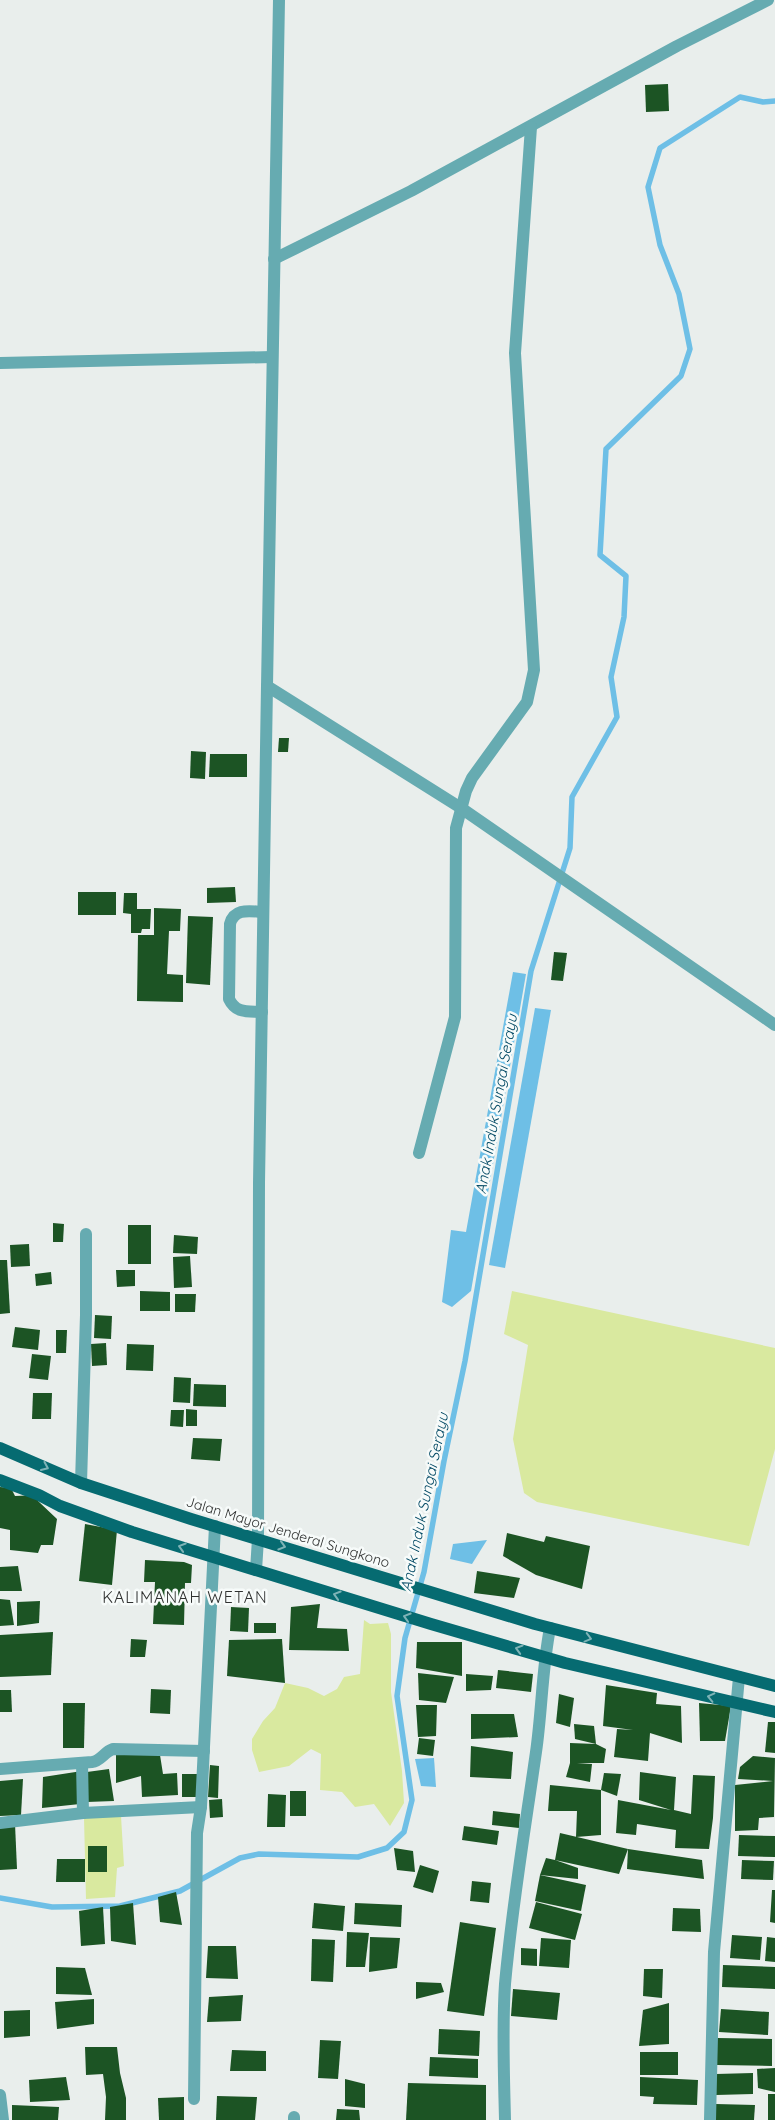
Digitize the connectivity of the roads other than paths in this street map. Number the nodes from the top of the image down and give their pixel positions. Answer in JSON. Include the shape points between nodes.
{"nodes":[{"id":1,"x":279,"y":0,"type":"edge"},
{"id":2,"x":768,"y":0,"type":"edge"},
{"id":3,"x":531,"y":127,"type":"junction"},
{"id":4,"x":274,"y":259,"type":"junction"},
{"id":5,"x":272,"y":357,"type":"junction"},
{"id":6,"x":0,"y":362,"type":"edge"},
{"id":7,"x":267,"y":686,"type":"junction"},
{"id":8,"x":461,"y":808,"type":"junction"},
{"id":9,"x":263,"y":912,"type":"junction"},
{"id":10,"x":262,"y":1012,"type":"junction"},
{"id":11,"x":775,"y":1025,"type":"edge"},
{"id":12,"x":419,"y":1153,"type":"dead end"},
{"id":13,"x":86,"y":1234,"type":"dead end"},
{"id":14,"x":0,"y":1448,"type":"edge"},
{"id":15,"x":0,"y":1480,"type":"edge"},
{"id":16,"x":81,"y":1483,"type":"junction"},
{"id":17,"x":215,"y":1526,"type":"junction"},
{"id":18,"x":258,"y":1539,"type":"junction"},
{"id":19,"x":212,"y":1557,"type":"junction"},
{"id":20,"x":256,"y":1570,"type":"junction"},
{"id":21,"x":550,"y":1628,"type":"junction"},
{"id":22,"x":544,"y":1657,"type":"junction"},
{"id":23,"x":740,"y":1677,"type":"junction"},
{"id":24,"x":775,"y":1686,"type":"edge"},
{"id":25,"x":736,"y":1702,"type":"junction"},
{"id":26,"x":775,"y":1712,"type":"edge"},
{"id":27,"x":204,"y":1751,"type":"junction"},
{"id":28,"x":82,"y":1763,"type":"junction"},
{"id":29,"x":0,"y":1768,"type":"edge"},
{"id":30,"x":201,"y":1808,"type":"junction"},
{"id":31,"x":83,"y":1813,"type":"junction"},
{"id":32,"x":0,"y":1823,"type":"edge"},
{"id":33,"x":0,"y":2095,"type":"edge"},
{"id":34,"x":194,"y":2099,"type":"dead end"},
{"id":35,"x":3,"y":2120,"type":"edge"},
{"id":36,"x":505,"y":2120,"type":"edge"},
{"id":37,"x":710,"y":2120,"type":"edge"}],
"edges":[{"from":1,"to":4,"type":"street"},
{"from":2,"to":3,"type":"street","via":[[676,46]]},
{"from":3,"to":4,"type":"street"},
{"from":3,"to":8,"type":"street","via":[[515,353],[534,670],[527,702],[472,778]]},
{"from":4,"to":5,"type":"street"},
{"from":5,"to":6,"type":"street"},
{"from":5,"to":7,"type":"street"},
{"from":7,"to":8,"type":"street"},
{"from":7,"to":9,"type":"street"},
{"from":8,"to":11,"type":"street"},
{"from":8,"to":12,"type":"street","via":[[456,828],[455,1017]]},
{"from":9,"to":10,"type":"street"},
{"from":9,"to":10,"type":"street","via":[[239,911],[232,917],[229,1000],[237,1010]]},
{"from":10,"to":18,"type":"street"},
{"from":13,"to":16,"type":"street"},
{"from":14,"to":16,"type":"main road","name":"Jalan Mayor Jenderal Sungkono","one_way":true},
{"from":19,"to":15,"type":"main road","one_way":true,"via":[[60,1506]]},
{"from":16,"to":17,"type":"main road","name":"Jalan Mayor Jenderal Sungkono"},
{"from":17,"to":18,"type":"main road","name":"Jalan Mayor Jenderal Sungkono"},
{"from":17,"to":19,"type":"street"},
{"from":18,"to":20,"type":"street"},
{"from":18,"to":21,"type":"main road","name":"Jalan Mayor Jenderal Sungkono","one_way":true},
{"from":19,"to":20,"type":"main road"},
{"from":19,"to":27,"type":"street"},
{"from":22,"to":20,"type":"main road","one_way":true},
{"from":21,"to":22,"type":"street"},
{"from":21,"to":23,"type":"main road","name":"Jalan Mayor Jenderal Sungkono","one_way":true},
{"from":25,"to":22,"type":"main road","one_way":true},
{"from":22,"to":36,"type":"street","via":[[538,1738],[512,1912],[505,1985]]},
{"from":23,"to":24,"type":"main road","name":"Jalan Mayor Jenderal Sungkono"},
{"from":23,"to":25,"type":"street"},
{"from":25,"to":26,"type":"main road"},
{"from":25,"to":37,"type":"street","via":[[714,1952]]},
{"from":27,"to":28,"type":"street","via":[[113,1749],[96,1762]]},
{"from":27,"to":30,"type":"street"},
{"from":28,"to":29,"type":"street"},
{"from":28,"to":31,"type":"street"},
{"from":30,"to":31,"type":"street"},
{"from":30,"to":34,"type":"street","via":[[196,1863]]},
{"from":31,"to":32,"type":"street"},
{"from":33,"to":35,"type":"street"}]}
